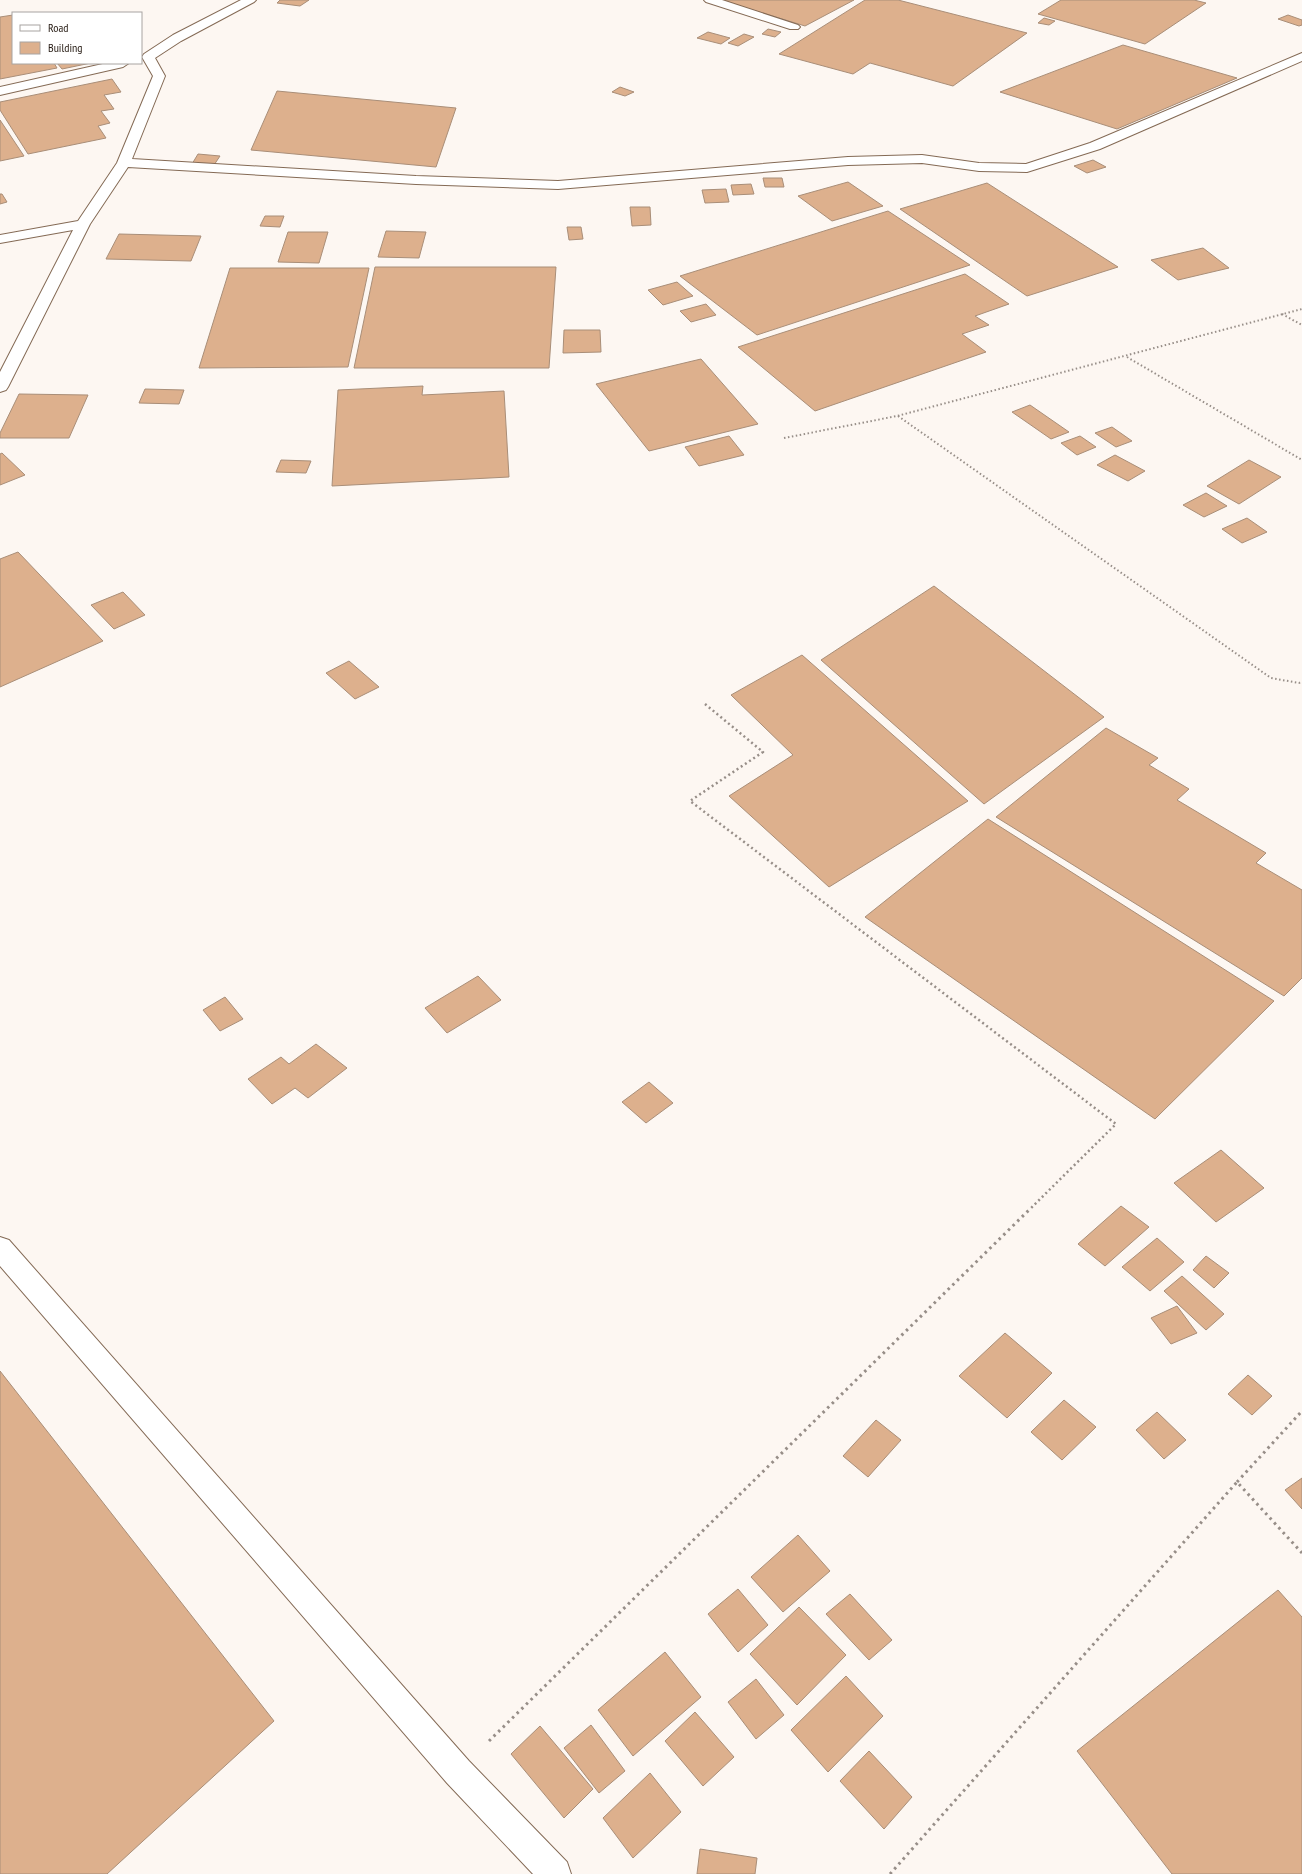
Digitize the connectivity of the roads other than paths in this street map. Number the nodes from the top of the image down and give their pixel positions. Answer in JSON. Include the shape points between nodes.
{"nodes":[{"id":1,"x":250,"y":0,"type":"edge"},
{"id":2,"x":710,"y":0,"type":"edge"},
{"id":3,"x":794,"y":27,"type":"dead end"},
{"id":4,"x":1302,"y":57,"type":"edge"},
{"id":5,"x":145,"y":58,"type":"edge"},
{"id":6,"x":119,"y":64,"type":"edge"},
{"id":7,"x":0,"y":91,"type":"edge"},
{"id":8,"x":124,"y":163,"type":"junction"},
{"id":9,"x":83,"y":224,"type":"junction"},
{"id":10,"x":0,"y":239,"type":"edge"},
{"id":11,"x":0,"y":387,"type":"edge"},
{"id":12,"x":0,"y":1248,"type":"edge"},
{"id":13,"x":555,"y":1874,"type":"edge"}],
"edges":[{"from":1,"to":5,"type":"street"},
{"from":2,"to":3,"type":"street"},
{"from":4,"to":8,"type":"street","via":[[1094,146],[1027,168],[979,167],[922,159],[855,161],[558,185]]},
{"from":5,"to":8,"type":"street","via":[[159,76]]},
{"from":6,"to":7,"type":"street"},
{"from":8,"to":9,"type":"street"},
{"from":9,"to":10,"type":"street"},
{"from":9,"to":11,"type":"street"},
{"from":12,"to":13,"type":"street","via":[[458,1772]]}]}
